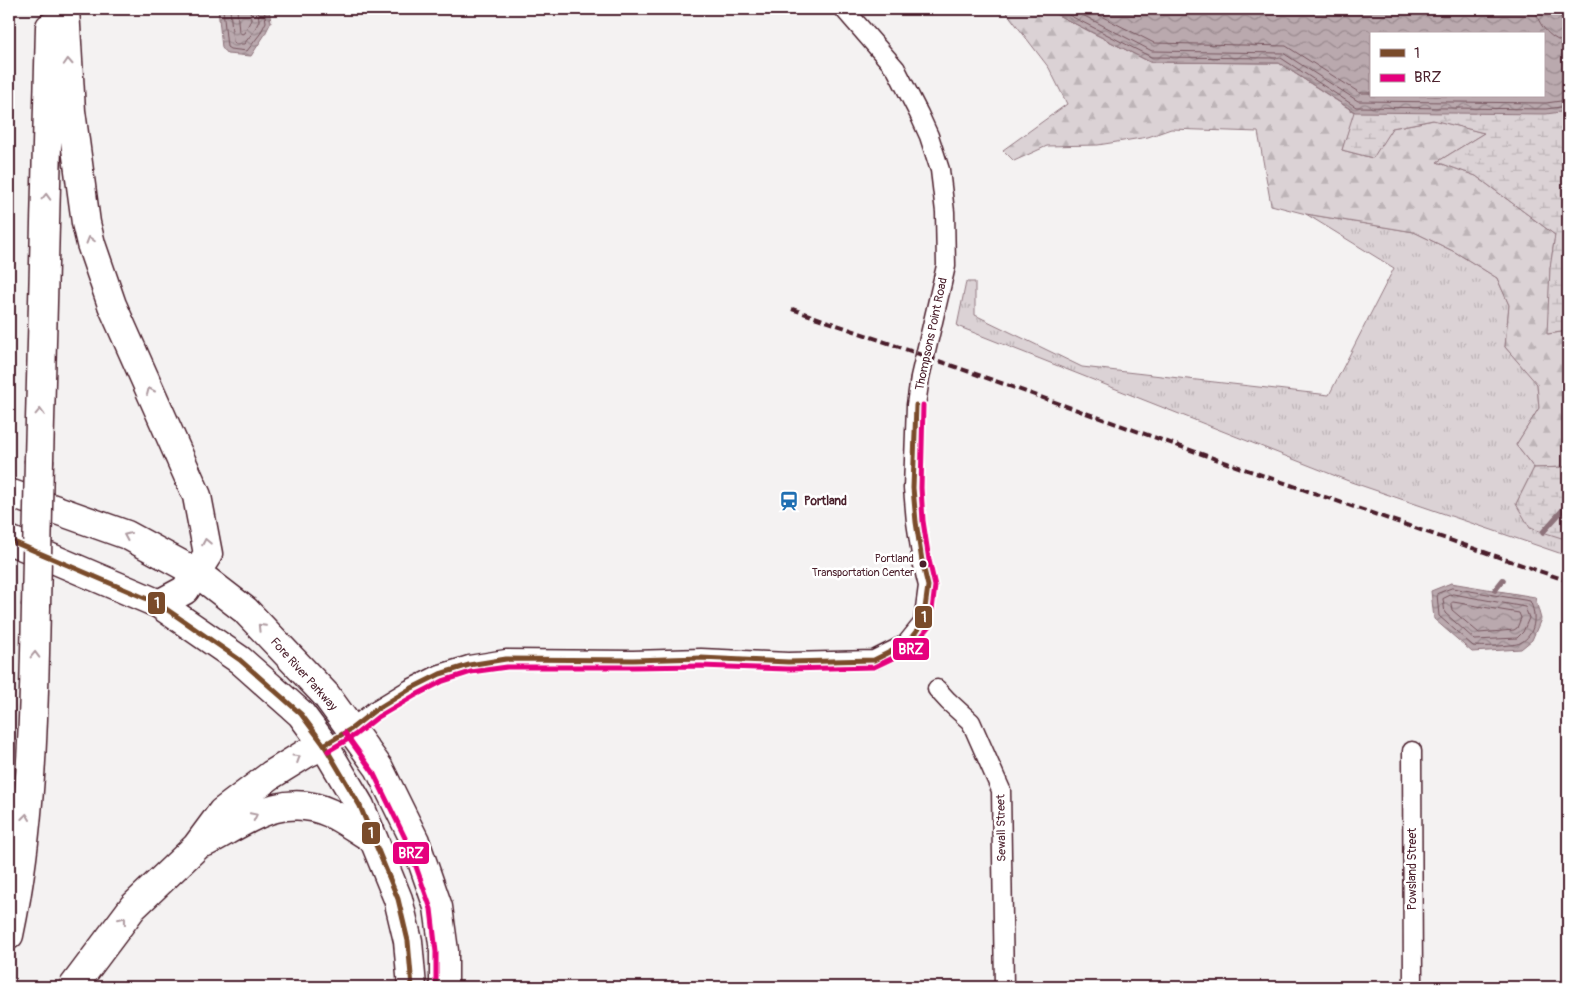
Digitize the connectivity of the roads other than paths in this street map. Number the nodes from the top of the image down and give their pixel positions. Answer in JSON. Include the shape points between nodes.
{"nodes":[{"id":1,"x":50,"y":9,"type":"edge"},
{"id":2,"x":66,"y":9,"type":"edge"},
{"id":3,"x":844,"y":9,"type":"edge"},
{"id":4,"x":60,"y":108,"type":"junction"},
{"id":5,"x":9,"y":493,"type":"edge"},
{"id":6,"x":9,"y":540,"type":"edge"},
{"id":7,"x":197,"y":573,"type":"junction"},
{"id":8,"x":159,"y":604,"type":"junction"},
{"id":9,"x":937,"y":689,"type":"dead end"},
{"id":10,"x":351,"y":729,"type":"junction"},
{"id":11,"x":324,"y":745,"type":"junction"},
{"id":12,"x":1412,"y":751,"type":"dead end"},
{"id":13,"x":373,"y":839,"type":"junction"},
{"id":14,"x":196,"y":847,"type":"junction"},
{"id":15,"x":9,"y":935,"type":"edge"},
{"id":16,"x":73,"y":987,"type":"edge"},
{"id":17,"x":412,"y":987,"type":"edge"},
{"id":18,"x":444,"y":987,"type":"edge"},
{"id":19,"x":1004,"y":987,"type":"edge"},
{"id":20,"x":1413,"y":987,"type":"edge"}],
"edges":[{"from":1,"to":4,"type":"main road"},
{"from":4,"to":2,"type":"main road","one_way":true},
{"from":3,"to":10,"type":"street","name":"Thompsons Point Road","via":[[896,69],[929,136],[940,170],[946,266],[916,405],[913,488],[928,586],[923,623],[906,644],[874,660],[506,659],[469,665],[440,674],[410,689]]},
{"from":7,"to":4,"type":"main road","one_way":true,"via":[[208,554],[197,496],[112,305],[91,244]]},
{"from":15,"to":4,"type":"main road","one_way":true,"bridge":true,"via":[[27,811],[34,709],[39,460]]},
{"from":7,"to":5,"type":"main road","name":"Fore River Parkway","one_way":true,"via":[[127,535]]},
{"from":6,"to":8,"type":"main road"},
{"from":7,"to":8,"type":"main road","via":[[185,590]]},
{"from":10,"to":7,"type":"main road","name":"Fore River Parkway","one_way":true,"via":[[326,694],[245,610]]},
{"from":8,"to":11,"type":"main road","via":[[240,660],[301,714]]},
{"from":9,"to":19,"type":"street","name":"Sewall Street","via":[[971,722],[1001,790]]},
{"from":10,"to":11,"type":"main road"},
{"from":10,"to":18,"type":"main road","name":"Fore River Parkway","via":[[379,768],[415,841],[438,907],[444,952]]},
{"from":11,"to":13,"type":"main road","via":[[360,806]]},
{"from":14,"to":11,"type":"main road","one_way":true,"via":[[222,812],[271,775]]},
{"from":12,"to":20,"type":"street","name":"Powsland Street"},
{"from":14,"to":13,"type":"main road","one_way":true,"via":[[264,810],[286,805],[314,807],[331,813]]},
{"from":13,"to":17,"type":"main road","via":[[398,899],[408,941]]},
{"from":16,"to":14,"type":"main road","one_way":true,"via":[[133,907]]}]}
